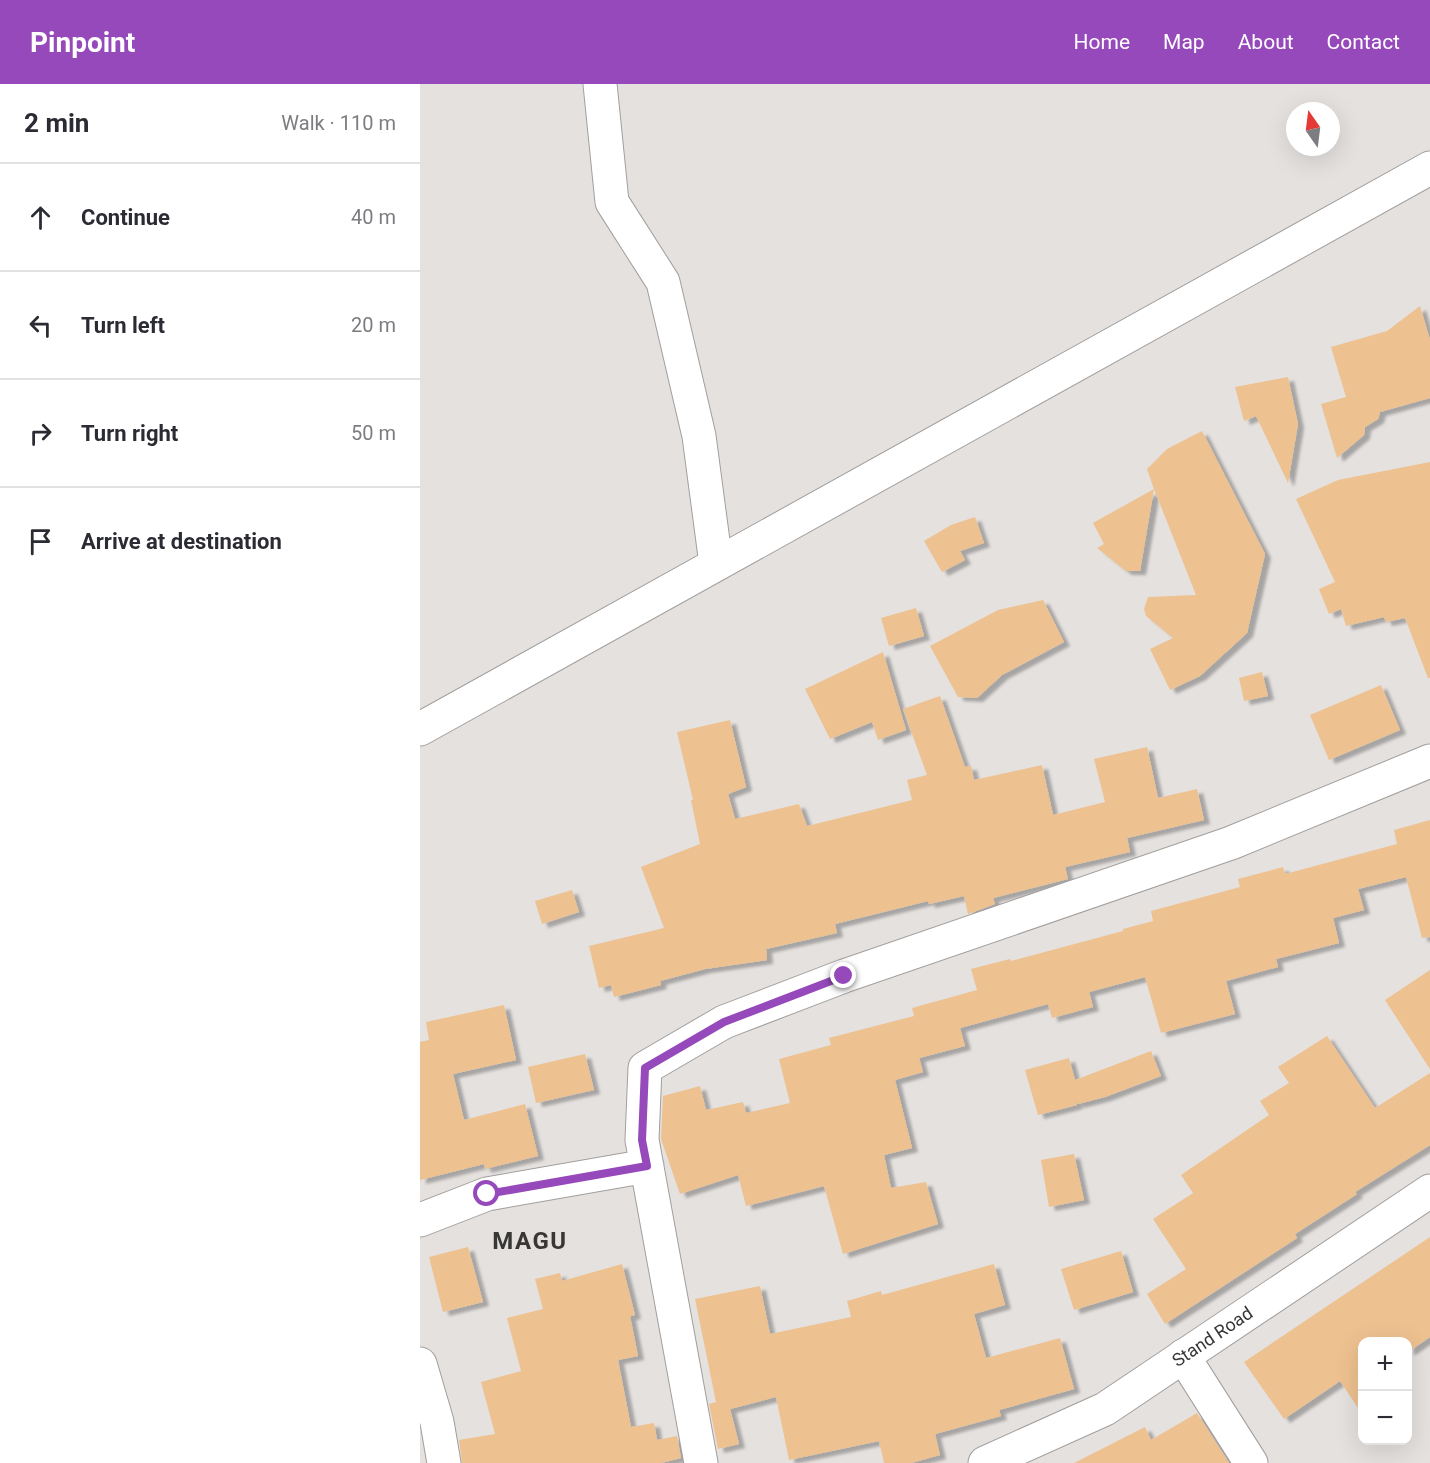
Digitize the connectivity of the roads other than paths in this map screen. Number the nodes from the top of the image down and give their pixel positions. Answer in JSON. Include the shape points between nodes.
{"nodes":[{"id":1,"x":600,"y":84,"type":"edge"},
{"id":2,"x":1430,"y":168,"type":"edge"},
{"id":3,"x":716,"y":564,"type":"junction"},
{"id":4,"x":420,"y":729,"type":"edge"},
{"id":5,"x":1430,"y":761,"type":"edge"},
{"id":6,"x":647,"y":1166,"type":"junction"},
{"id":7,"x":1430,"y":1191,"type":"edge"},
{"id":8,"x":420,"y":1220,"type":"edge"},
{"id":9,"x":1183,"y":1356,"type":"junction"},
{"id":10,"x":420,"y":1364,"type":"edge"},
{"id":11,"x":444,"y":1463,"type":"edge"},
{"id":12,"x":701,"y":1463,"type":"edge"},
{"id":13,"x":985,"y":1463,"type":"edge"},
{"id":14,"x":1251,"y":1463,"type":"edge"}],
"edges":[{"from":1,"to":3,"type":"main road","via":[[612,202],[663,282],[699,436]]},
{"from":2,"to":3,"type":"main road"},
{"from":3,"to":4,"type":"main road"},
{"from":5,"to":6,"type":"main road","via":[[1231,843],[844,976],[724,1022],[645,1068],[642,1140]]},
{"from":6,"to":8,"type":"main road","via":[[487,1194]]},
{"from":6,"to":12,"type":"main road"},
{"from":7,"to":9,"type":"main road","name":"Stand Road"},
{"from":9,"to":13,"type":"main road","name":"Stand Road","via":[[1105,1409]]},
{"from":9,"to":14,"type":"main road"},
{"from":10,"to":11,"type":"main road"}]}
